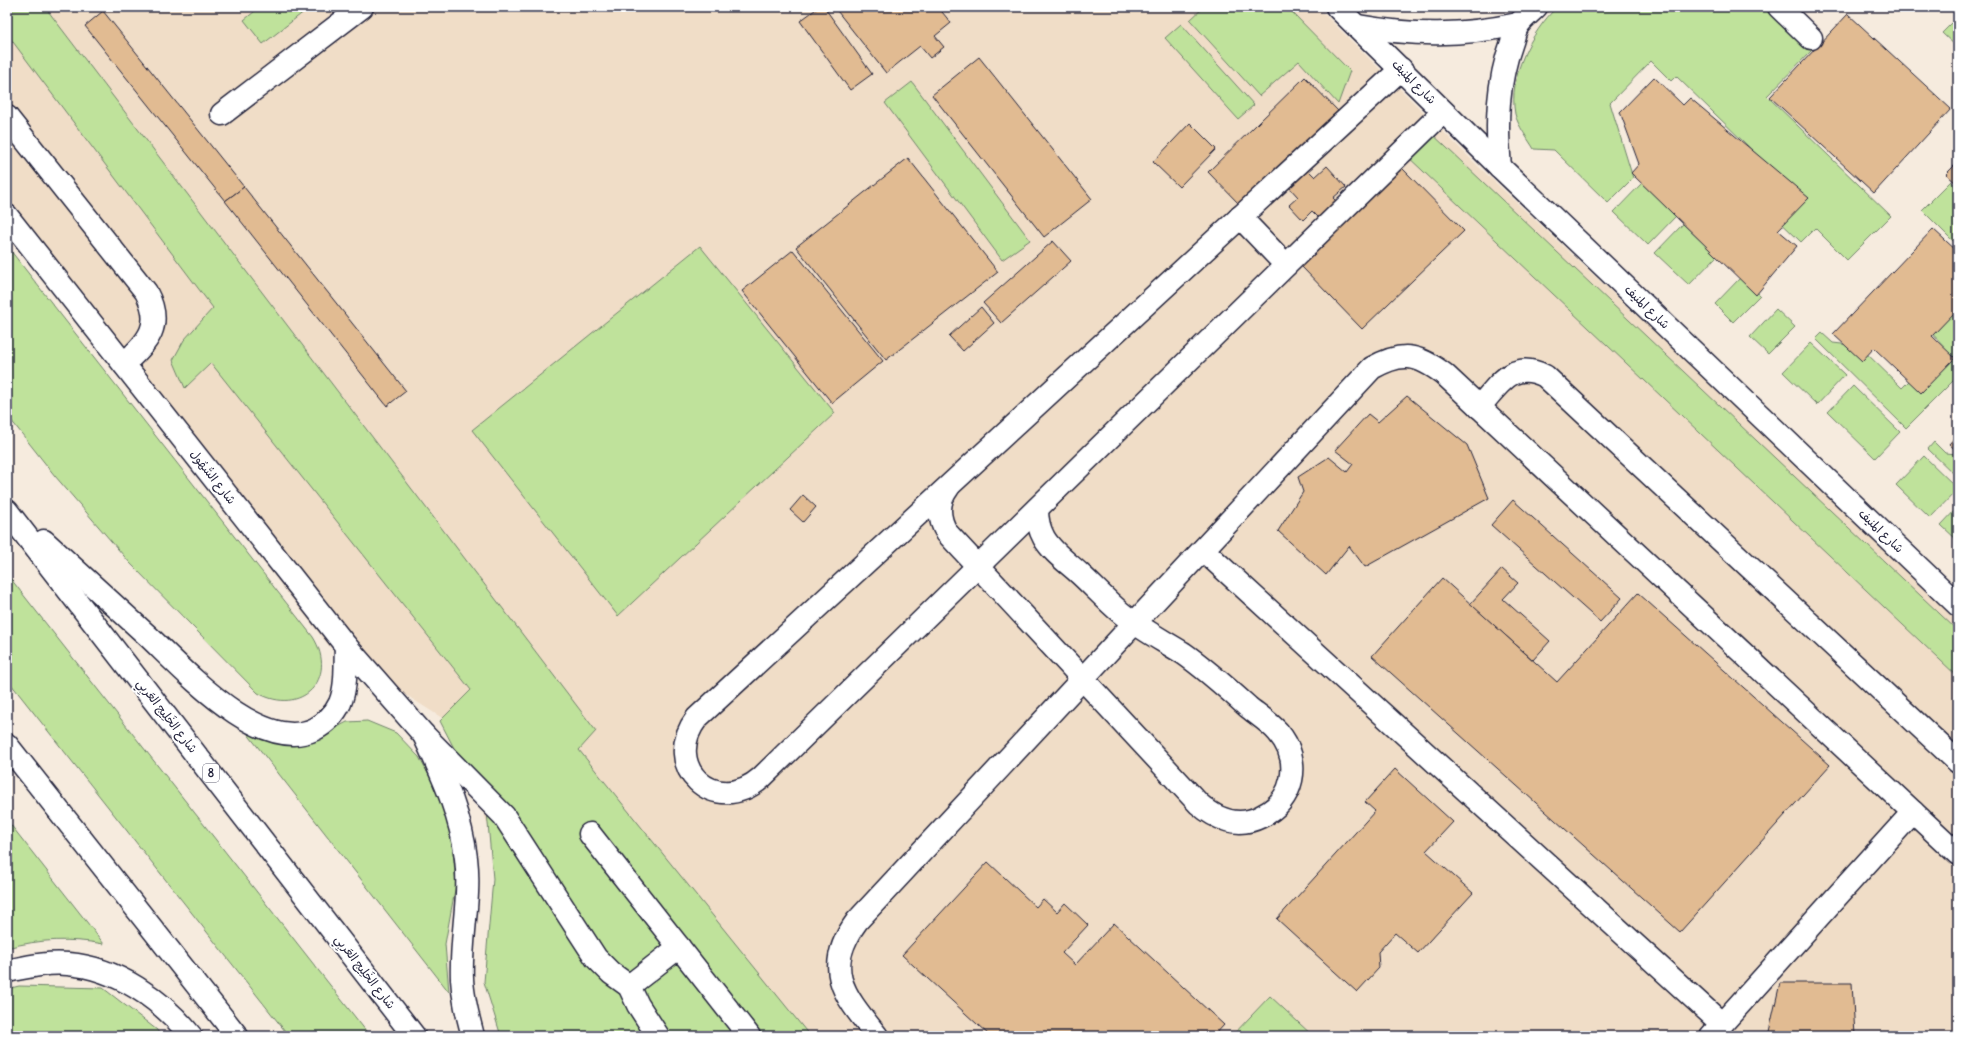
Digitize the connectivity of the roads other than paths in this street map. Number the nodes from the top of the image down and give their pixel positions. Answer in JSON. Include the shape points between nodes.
{"nodes":[{"id":1,"x":362,"y":7,"type":"edge"},
{"id":2,"x":1337,"y":7,"type":"edge"},
{"id":3,"x":1536,"y":7,"type":"edge"},
{"id":4,"x":1779,"y":7,"type":"edge"},
{"id":5,"x":1518,"y":24,"type":"junction"},
{"id":6,"x":1358,"y":26,"type":"junction"},
{"id":7,"x":1811,"y":38,"type":"dead end"},
{"id":8,"x":1401,"y":69,"type":"junction"},
{"id":9,"x":1443,"y":112,"type":"junction"},
{"id":10,"x":222,"y":114,"type":"dead end"},
{"id":11,"x":7,"y":117,"type":"edge"},
{"id":12,"x":1500,"y":167,"type":"junction"},
{"id":13,"x":7,"y":216,"type":"edge"},
{"id":14,"x":1240,"y":217,"type":"junction"},
{"id":15,"x":1286,"y":265,"type":"junction"},
{"id":16,"x":124,"y":364,"type":"junction"},
{"id":17,"x":1479,"y":407,"type":"junction"},
{"id":18,"x":951,"y":484,"type":"junction"},
{"id":19,"x":7,"y":507,"type":"edge"},
{"id":20,"x":1037,"y":509,"type":"junction"},
{"id":21,"x":7,"y":511,"type":"edge"},
{"id":22,"x":1203,"y":550,"type":"junction"},
{"id":23,"x":978,"y":566,"type":"junction"},
{"id":24,"x":1958,"y":605,"type":"edge"},
{"id":25,"x":1135,"y":622,"type":"junction"},
{"id":26,"x":346,"y":646,"type":"junction"},
{"id":27,"x":1083,"y":678,"type":"junction"},
{"id":28,"x":424,"y":735,"type":"junction"},
{"id":29,"x":7,"y":745,"type":"edge"},
{"id":30,"x":1958,"y":762,"type":"edge"},
{"id":31,"x":1913,"y":812,"type":"junction"},
{"id":32,"x":590,"y":834,"type":"dead end"},
{"id":33,"x":1958,"y":854,"type":"edge"},
{"id":34,"x":679,"y":947,"type":"junction"},
{"id":35,"x":7,"y":971,"type":"edge"},
{"id":36,"x":629,"y":986,"type":"junction"},
{"id":37,"x":1716,"y":1030,"type":"edge"},
{"id":38,"x":192,"y":1036,"type":"edge"},
{"id":39,"x":237,"y":1036,"type":"edge"},
{"id":40,"x":414,"y":1036,"type":"edge"},
{"id":41,"x":473,"y":1036,"type":"edge"},
{"id":42,"x":658,"y":1036,"type":"edge"},
{"id":43,"x":749,"y":1036,"type":"edge"},
{"id":44,"x":877,"y":1036,"type":"edge"}],
"edges":[{"from":1,"to":10,"type":"main road"},
{"from":2,"to":6,"type":"main road","name":"شارع المنيف"},
{"from":3,"to":5,"type":"main road"},
{"from":4,"to":7,"type":"main road"},
{"from":5,"to":6,"type":"main road","via":[[1487,31],[1442,34],[1390,32]]},
{"from":5,"to":12,"type":"main road","via":[[1502,80],[1498,130]]},
{"from":6,"to":8,"type":"main road","name":"شارع المنيف"},
{"from":8,"to":9,"type":"main road","name":"شارع المنيف"},
{"from":8,"to":14,"type":"main road"},
{"from":9,"to":12,"type":"main road","name":"شارع المنيف"},
{"from":9,"to":15,"type":"main road"},
{"from":11,"to":16,"type":"main road","via":[[146,292],[152,304],[152,332]]},
{"from":12,"to":24,"type":"main road","name":"شارع المنيف"},
{"from":13,"to":16,"type":"main road","name":"شارع السُّهُول"},
{"from":14,"to":15,"type":"main road"},
{"from":14,"to":18,"type":"main road"},
{"from":15,"to":20,"type":"main road"},
{"from":16,"to":26,"type":"main road","name":"شارع السُّهُول"},
{"from":17,"to":22,"type":"main road","via":[[1428,362],[1409,357],[1390,358],[1372,368]]},
{"from":17,"to":30,"type":"main road","via":[[1515,371],[1535,370],[1545,376]]},
{"from":17,"to":31,"type":"main road"},
{"from":18,"to":23,"type":"main road","via":[[939,505],[942,526]]},
{"from":18,"to":23,"type":"main road","via":[[697,718],[685,739],[684,752],[693,776],[714,791],[740,792],[752,787]]},
{"from":19,"to":26,"type":"main road","via":[[224,705],[258,726],[276,733],[296,734],[310,731],[327,720],[335,712],[342,694]]},
{"from":20,"to":23,"type":"main road"},
{"from":20,"to":25,"type":"main road","via":[[1040,528],[1049,544],[1120,612]]},
{"from":21,"to":40,"type":"main road","name":"شارع الخَلِيج العَربِي","number":"8"},
{"from":22,"to":25,"type":"main road"},
{"from":22,"to":37,"type":"main road"},
{"from":23,"to":27,"type":"main road"},
{"from":25,"to":27,"type":"main road"},
{"from":25,"to":27,"type":"main road","via":[[1202,667],[1278,732],[1290,750],[1293,764],[1288,792],[1280,804],[1269,814],[1255,820],[1225,820],[1211,814]]},
{"from":26,"to":28,"type":"main road","name":"شارع السُّهُول"},
{"from":27,"to":44,"type":"main road","via":[[857,921],[846,936],[840,953],[839,972],[843,990]]},
{"from":28,"to":36,"type":"main road","via":[[504,816],[596,958]]},
{"from":28,"to":41,"type":"main road","via":[[460,821],[466,859],[467,902],[462,980]]},
{"from":29,"to":39,"type":"main road"},
{"from":31,"to":33,"type":"main road"},
{"from":31,"to":37,"type":"main road"},
{"from":32,"to":34,"type":"main road"},
{"from":34,"to":36,"type":"main road"},
{"from":34,"to":43,"type":"main road"},
{"from":35,"to":38,"type":"main road","via":[[40,964],[67,964],[92,968],[112,975],[138,988],[180,1022]]},
{"from":36,"to":42,"type":"main road"}]}
